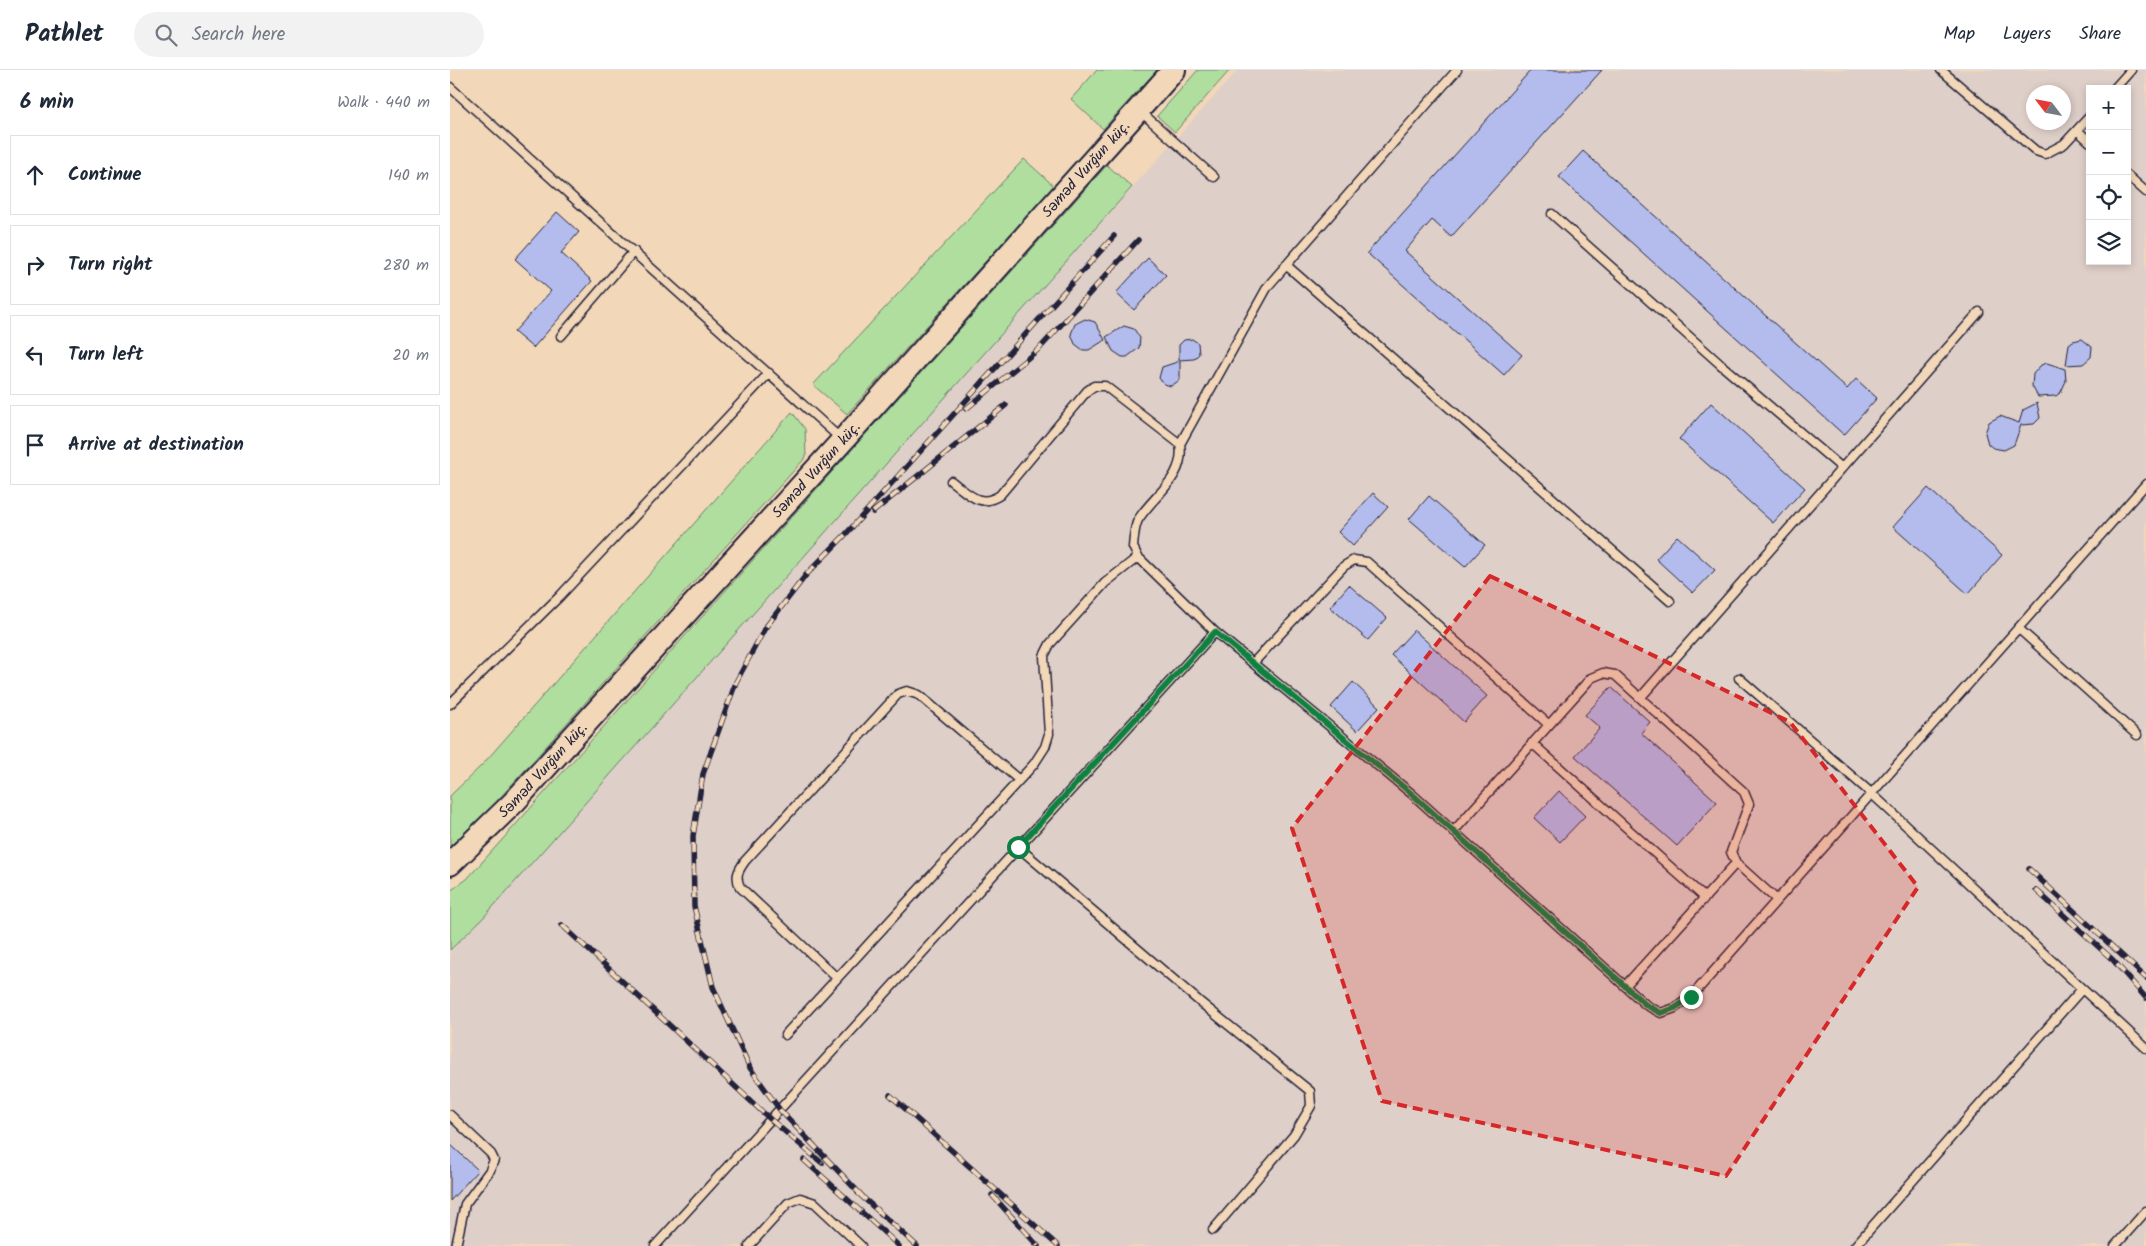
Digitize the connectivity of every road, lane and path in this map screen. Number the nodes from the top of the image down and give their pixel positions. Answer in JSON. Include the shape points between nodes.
{"nodes":[{"id":1,"x":1174,"y":70,"type":"edge"},
{"id":2,"x":1457,"y":70,"type":"edge"},
{"id":3,"x":1941,"y":70,"type":"edge"},
{"id":4,"x":2131,"y":70,"type":"edge"},
{"id":5,"x":2118,"y":85,"type":"edge"},
{"id":6,"x":450,"y":87,"type":"edge"},
{"id":7,"x":1139,"y":110,"type":"junction"},
{"id":8,"x":2086,"y":120,"type":"edge"},
{"id":9,"x":2077,"y":130,"type":"junction"},
{"id":10,"x":2086,"y":138,"type":"edge"},
{"id":11,"x":1214,"y":177,"type":"dead end"},
{"id":12,"x":2131,"y":179,"type":"edge"},
{"id":13,"x":2146,"y":192,"type":"edge"},
{"id":14,"x":1552,"y":214,"type":"dead end"},
{"id":15,"x":634,"y":251,"type":"junction"},
{"id":16,"x":1286,"y":265,"type":"junction"},
{"id":17,"x":1979,"y":312,"type":"dead end"},
{"id":18,"x":561,"y":336,"type":"dead end"},
{"id":19,"x":769,"y":374,"type":"junction"},
{"id":20,"x":842,"y":440,"type":"junction"},
{"id":21,"x":1180,"y":444,"type":"junction"},
{"id":22,"x":1842,"y":468,"type":"junction"},
{"id":23,"x":951,"y":481,"type":"dead end"},
{"id":24,"x":2146,"y":484,"type":"edge"},
{"id":25,"x":1138,"y":557,"type":"junction"},
{"id":26,"x":1670,"y":601,"type":"dead end"},
{"id":27,"x":2018,"y":628,"type":"junction"},
{"id":28,"x":1215,"y":632,"type":"junction"},
{"id":29,"x":1253,"y":663,"type":"junction"},
{"id":30,"x":1739,"y":678,"type":"dead end"},
{"id":31,"x":1641,"y":697,"type":"junction"},
{"id":32,"x":450,"y":704,"type":"edge"},
{"id":33,"x":1548,"y":724,"type":"junction"},
{"id":34,"x":2138,"y":735,"type":"dead end"},
{"id":35,"x":1532,"y":742,"type":"junction"},
{"id":36,"x":1019,"y":780,"type":"junction"},
{"id":37,"x":1871,"y":792,"type":"junction"},
{"id":38,"x":1453,"y":832,"type":"junction"},
{"id":39,"x":1018,"y":847,"type":"junction"},
{"id":40,"x":1736,"y":863,"type":"junction"},
{"id":41,"x":450,"y":864,"type":"edge"},
{"id":42,"x":1705,"y":898,"type":"junction"},
{"id":43,"x":1776,"y":900,"type":"junction"},
{"id":44,"x":837,"y":978,"type":"junction"},
{"id":45,"x":1625,"y":986,"type":"junction"},
{"id":46,"x":2082,"y":989,"type":"junction"},
{"id":47,"x":785,"y":1035,"type":"dead end"},
{"id":48,"x":2146,"y":1048,"type":"edge"},
{"id":49,"x":450,"y":1115,"type":"edge"},
{"id":50,"x":2146,"y":1211,"type":"edge"},
{"id":51,"x":1213,"y":1230,"type":"dead end"},
{"id":52,"x":456,"y":1246,"type":"edge"},
{"id":53,"x":655,"y":1246,"type":"edge"},
{"id":54,"x":749,"y":1246,"type":"edge"},
{"id":55,"x":861,"y":1246,"type":"edge"},
{"id":56,"x":1855,"y":1246,"type":"edge"},
{"id":57,"x":2115,"y":1246,"type":"edge"}],
"edges":[{"from":1,"to":7,"type":"main road","name":"Səməd Vurğun küç."},
{"from":2,"to":16,"type":"lane"},
{"from":3,"to":9,"type":"lane","via":[[2036,151],[2045,154],[2064,144]]},
{"from":4,"to":5,"type":"lane"},
{"from":6,"to":15,"type":"lane"},
{"from":7,"to":11,"type":"lane"},
{"from":7,"to":20,"type":"main road","name":"Səməd Vurğun küç."},
{"from":8,"to":9,"type":"lane"},
{"from":9,"to":10,"type":"lane"},
{"from":12,"to":13,"type":"lane"},
{"from":14,"to":22,"type":"lane"},
{"from":15,"to":18,"type":"lane"},
{"from":15,"to":19,"type":"lane"},
{"from":16,"to":21,"type":"lane","via":[[1268,286],[1249,318]]},
{"from":16,"to":26,"type":"lane"},
{"from":17,"to":22,"type":"lane"},
{"from":19,"to":20,"type":"lane"},
{"from":19,"to":32,"type":"lane","via":[[560,596]]},
{"from":20,"to":41,"type":"main road","name":"Səməd Vurğun küç.","via":[[514,802]]},
{"from":21,"to":23,"type":"lane","via":[[1100,384],[1087,391],[1000,495],[985,502]]},
{"from":21,"to":25,"type":"lane","via":[[1182,456],[1173,478],[1138,520],[1132,547]]},
{"from":22,"to":31,"type":"lane"},
{"from":24,"to":27,"type":"lane"},
{"from":25,"to":28,"type":"lane"},
{"from":25,"to":36,"type":"lane","via":[[1105,583],[1050,644],[1044,656],[1049,734],[1041,753]]},
{"from":27,"to":34,"type":"lane"},
{"from":27,"to":37,"type":"lane"},
{"from":28,"to":29,"type":"lane"},
{"from":28,"to":39,"type":"lane"},
{"from":29,"to":33,"type":"lane","via":[[1344,566],[1354,560],[1367,562]]},
{"from":29,"to":38,"type":"lane","via":[[1412,794]]},
{"from":30,"to":37,"type":"lane"},
{"from":31,"to":33,"type":"lane","via":[[1615,674],[1603,673],[1591,678]]},
{"from":31,"to":40,"type":"lane","via":[[1744,792],[1749,804],[1731,852]]},
{"from":33,"to":35,"type":"lane"},
{"from":35,"to":38,"type":"lane"},
{"from":35,"to":42,"type":"lane"},
{"from":36,"to":44,"type":"lane"},
{"from":36,"to":44,"type":"lane","via":[[919,695],[907,691],[898,694],[745,861],[736,879],[740,887]]},
{"from":37,"to":43,"type":"lane"},
{"from":37,"to":46,"type":"lane"},
{"from":38,"to":45,"type":"lane"},
{"from":39,"to":51,"type":"lane","via":[[1310,1091],[1311,1106],[1294,1135]]},
{"from":39,"to":53,"type":"lane"},
{"from":40,"to":42,"type":"lane"},
{"from":40,"to":43,"type":"lane"},
{"from":42,"to":45,"type":"lane"},
{"from":43,"to":45,"type":"lane","via":[[1691,997],[1675,1008],[1661,1013],[1646,1005]]},
{"from":44,"to":47,"type":"lane"},
{"from":46,"to":48,"type":"lane"},
{"from":46,"to":56,"type":"lane"},
{"from":49,"to":52,"type":"lane","via":[[494,1160],[465,1204]]},
{"from":50,"to":57,"type":"lane"},
{"from":54,"to":55,"type":"lane","via":[[788,1203],[800,1198],[815,1203]]}]}
